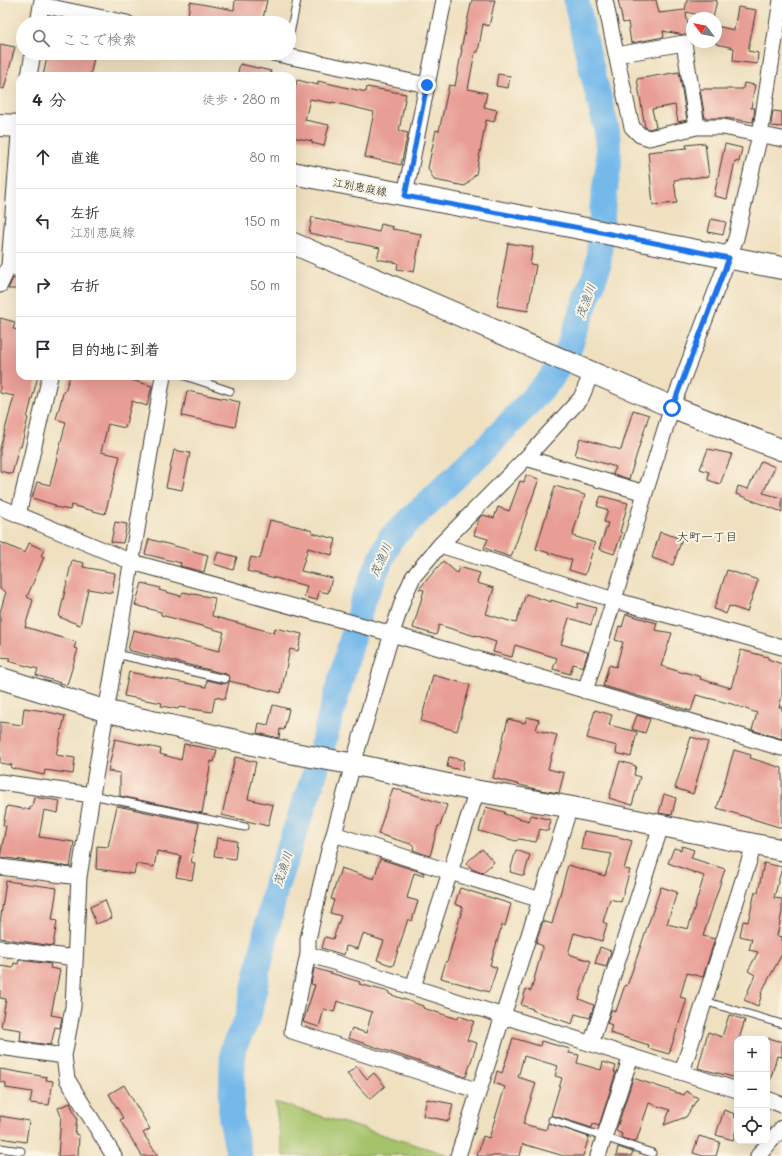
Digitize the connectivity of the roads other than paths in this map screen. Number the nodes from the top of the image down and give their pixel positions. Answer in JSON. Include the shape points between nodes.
{"nodes":[{"id":1,"x":297,"y":0,"type":"edge"},
{"id":2,"x":444,"y":0,"type":"edge"},
{"id":3,"x":605,"y":0,"type":"edge"},
{"id":4,"x":778,"y":2,"type":"edge"},
{"id":5,"x":42,"y":3,"type":"edge"},
{"id":6,"x":39,"y":16,"type":"edge"},
{"id":7,"x":97,"y":16,"type":"edge"},
{"id":8,"x":294,"y":16,"type":"edge"},
{"id":9,"x":616,"y":54,"type":"junction"},
{"id":10,"x":296,"y":57,"type":"edge"},
{"id":11,"x":32,"y":60,"type":"edge"},
{"id":12,"x":30,"y":72,"type":"edge"},
{"id":13,"x":427,"y":85,"type":"junction"},
{"id":14,"x":15,"y":124,"type":"edge"},
{"id":15,"x":697,"y":127,"type":"junction"},
{"id":16,"x":760,"y":135,"type":"junction"},
{"id":17,"x":782,"y":140,"type":"edge"},
{"id":18,"x":296,"y":174,"type":"edge"},
{"id":19,"x":405,"y":196,"type":"junction"},
{"id":20,"x":296,"y":245,"type":"edge"},
{"id":21,"x":729,"y":258,"type":"junction"},
{"id":22,"x":14,"y":267,"type":"edge"},
{"id":23,"x":782,"y":268,"type":"edge"},
{"id":24,"x":0,"y":285,"type":"edge"},
{"id":25,"x":586,"y":370,"type":"junction"},
{"id":26,"x":49,"y":380,"type":"edge"},
{"id":27,"x":162,"y":380,"type":"edge"},
{"id":28,"x":197,"y":380,"type":"edge"},
{"id":29,"x":230,"y":391,"type":"dead end"},
{"id":30,"x":672,"y":408,"type":"junction"},
{"id":31,"x":782,"y":450,"type":"edge"},
{"id":32,"x":526,"y":458,"type":"junction"},
{"id":33,"x":645,"y":493,"type":"junction"},
{"id":34,"x":0,"y":507,"type":"edge"},
{"id":35,"x":18,"y":515,"type":"junction"},
{"id":36,"x":440,"y":545,"type":"junction"},
{"id":37,"x":132,"y":562,"type":"junction"},
{"id":38,"x":614,"y":600,"type":"junction"},
{"id":39,"x":385,"y":631,"type":"junction"},
{"id":40,"x":782,"y":647,"type":"edge"},
{"id":41,"x":116,"y":654,"type":"junction"},
{"id":42,"x":0,"y":678,"type":"edge"},
{"id":43,"x":225,"y":679,"type":"dead end"},
{"id":44,"x":585,"y":691,"type":"junction"},
{"id":45,"x":106,"y":711,"type":"junction"},
{"id":46,"x":782,"y":748,"type":"edge"},
{"id":47,"x":344,"y":763,"type":"junction"},
{"id":48,"x":0,"y":782,"type":"edge"},
{"id":49,"x":477,"y":791,"type":"junction"},
{"id":50,"x":92,"y":795,"type":"junction"},
{"id":51,"x":570,"y":807,"type":"junction"},
{"id":52,"x":661,"y":826,"type":"junction"},
{"id":53,"x":245,"y":827,"type":"dead end"},
{"id":54,"x":334,"y":834,"type":"junction"},
{"id":55,"x":754,"y":845,"type":"junction"},
{"id":56,"x":782,"y":850,"type":"edge"},
{"id":57,"x":0,"y":867,"type":"edge"},
{"id":58,"x":450,"y":872,"type":"junction"},
{"id":59,"x":79,"y":877,"type":"junction"},
{"id":60,"x":541,"y":900,"type":"junction"},
{"id":61,"x":0,"y":948,"type":"edge"},
{"id":62,"x":308,"y":954,"type":"junction"},
{"id":63,"x":75,"y":958,"type":"junction"},
{"id":64,"x":414,"y":987,"type":"junction"},
{"id":65,"x":704,"y":1000,"type":"junction"},
{"id":66,"x":503,"y":1016,"type":"junction"},
{"id":67,"x":782,"y":1024,"type":"edge"},
{"id":68,"x":591,"y":1044,"type":"junction"},
{"id":69,"x":0,"y":1047,"type":"edge"},
{"id":70,"x":64,"y":1056,"type":"junction"},
{"id":71,"x":631,"y":1056,"type":"junction"},
{"id":72,"x":682,"y":1072,"type":"junction"},
{"id":73,"x":734,"y":1089,"type":"edge"},
{"id":74,"x":479,"y":1091,"type":"junction"},
{"id":75,"x":770,"y":1101,"type":"edge"},
{"id":76,"x":782,"y":1105,"type":"edge"},
{"id":77,"x":552,"y":1120,"type":"dead end"},
{"id":78,"x":782,"y":1128,"type":"edge"},
{"id":79,"x":604,"y":1137,"type":"junction"},
{"id":80,"x":0,"y":1148,"type":"edge"},
{"id":81,"x":21,"y":1151,"type":"dead end"},
{"id":82,"x":652,"y":1153,"type":"dead end"},
{"id":83,"x":114,"y":1156,"type":"edge"},
{"id":84,"x":458,"y":1156,"type":"edge"},
{"id":85,"x":598,"y":1156,"type":"edge"},
{"id":86,"x":758,"y":1156,"type":"edge"}],
"edges":[{"from":1,"to":8,"type":"lane"},
{"from":2,"to":13,"type":"street"},
{"from":3,"to":9,"type":"street"},
{"from":4,"to":16,"type":"street"},
{"from":5,"to":6,"type":"street"},
{"from":5,"to":7,"type":"street"},
{"from":9,"to":15,"type":"street","via":[[632,127],[640,135],[649,138]]},
{"from":9,"to":15,"type":"street","via":[[684,43]]},
{"from":10,"to":13,"type":"street"},
{"from":11,"to":12,"type":"street"},
{"from":13,"to":19,"type":"street"},
{"from":14,"to":22,"type":"street"},
{"from":15,"to":16,"type":"street","via":[[723,126]]},
{"from":16,"to":17,"type":"street"},
{"from":16,"to":21,"type":"street"},
{"from":18,"to":19,"type":"main road","name":"江別恵庭線"},
{"from":19,"to":21,"type":"main road","name":"江別恵庭線"},
{"from":20,"to":25,"type":"street"},
{"from":21,"to":23,"type":"main road","name":"江別恵庭線"},
{"from":21,"to":30,"type":"street"},
{"from":22,"to":24,"type":"street"},
{"from":25,"to":30,"type":"street"},
{"from":25,"to":32,"type":"street","via":[[581,398]]},
{"from":26,"to":35,"type":"street"},
{"from":27,"to":37,"type":"street"},
{"from":28,"to":29,"type":"lane"},
{"from":30,"to":31,"type":"street"},
{"from":30,"to":33,"type":"street"},
{"from":32,"to":33,"type":"street"},
{"from":32,"to":36,"type":"street"},
{"from":33,"to":38,"type":"street"},
{"from":34,"to":35,"type":"street"},
{"from":35,"to":37,"type":"street"},
{"from":36,"to":38,"type":"street"},
{"from":36,"to":39,"type":"street","via":[[413,577]]},
{"from":37,"to":39,"type":"street"},
{"from":37,"to":41,"type":"street"},
{"from":38,"to":40,"type":"street"},
{"from":38,"to":44,"type":"street"},
{"from":39,"to":44,"type":"street"},
{"from":39,"to":47,"type":"street"},
{"from":41,"to":43,"type":"lane"},
{"from":41,"to":45,"type":"street"},
{"from":42,"to":45,"type":"street"},
{"from":44,"to":46,"type":"street"},
{"from":45,"to":47,"type":"street"},
{"from":45,"to":50,"type":"street"},
{"from":47,"to":49,"type":"street"},
{"from":47,"to":54,"type":"street"},
{"from":48,"to":50,"type":"street"},
{"from":49,"to":51,"type":"street"},
{"from":49,"to":58,"type":"street"},
{"from":50,"to":53,"type":"lane"},
{"from":50,"to":59,"type":"street"},
{"from":51,"to":52,"type":"street"},
{"from":51,"to":60,"type":"street"},
{"from":52,"to":55,"type":"street"},
{"from":52,"to":68,"type":"street"},
{"from":54,"to":58,"type":"street"},
{"from":54,"to":62,"type":"street","via":[[308,939]]},
{"from":55,"to":56,"type":"street"},
{"from":55,"to":65,"type":"street"},
{"from":57,"to":59,"type":"street"},
{"from":58,"to":60,"type":"street"},
{"from":58,"to":64,"type":"street"},
{"from":59,"to":63,"type":"street"},
{"from":60,"to":66,"type":"street"},
{"from":61,"to":63,"type":"street"},
{"from":62,"to":64,"type":"street"},
{"from":62,"to":74,"type":"street","via":[[292,1031]]},
{"from":63,"to":70,"type":"street","via":[[73,1007]]},
{"from":64,"to":66,"type":"street"},
{"from":65,"to":67,"type":"lane"},
{"from":65,"to":72,"type":"street"},
{"from":66,"to":68,"type":"street"},
{"from":66,"to":74,"type":"street"},
{"from":68,"to":71,"type":"street"},
{"from":69,"to":70,"type":"street"},
{"from":70,"to":83,"type":"street","via":[[67,1079]]},
{"from":71,"to":72,"type":"street"},
{"from":71,"to":79,"type":"street"},
{"from":72,"to":73,"type":"street"},
{"from":74,"to":84,"type":"street"},
{"from":75,"to":76,"type":"street"},
{"from":77,"to":79,"type":"lane"},
{"from":78,"to":86,"type":"street"},
{"from":79,"to":82,"type":"lane"},
{"from":79,"to":85,"type":"street"},
{"from":80,"to":81,"type":"lane"}]}
